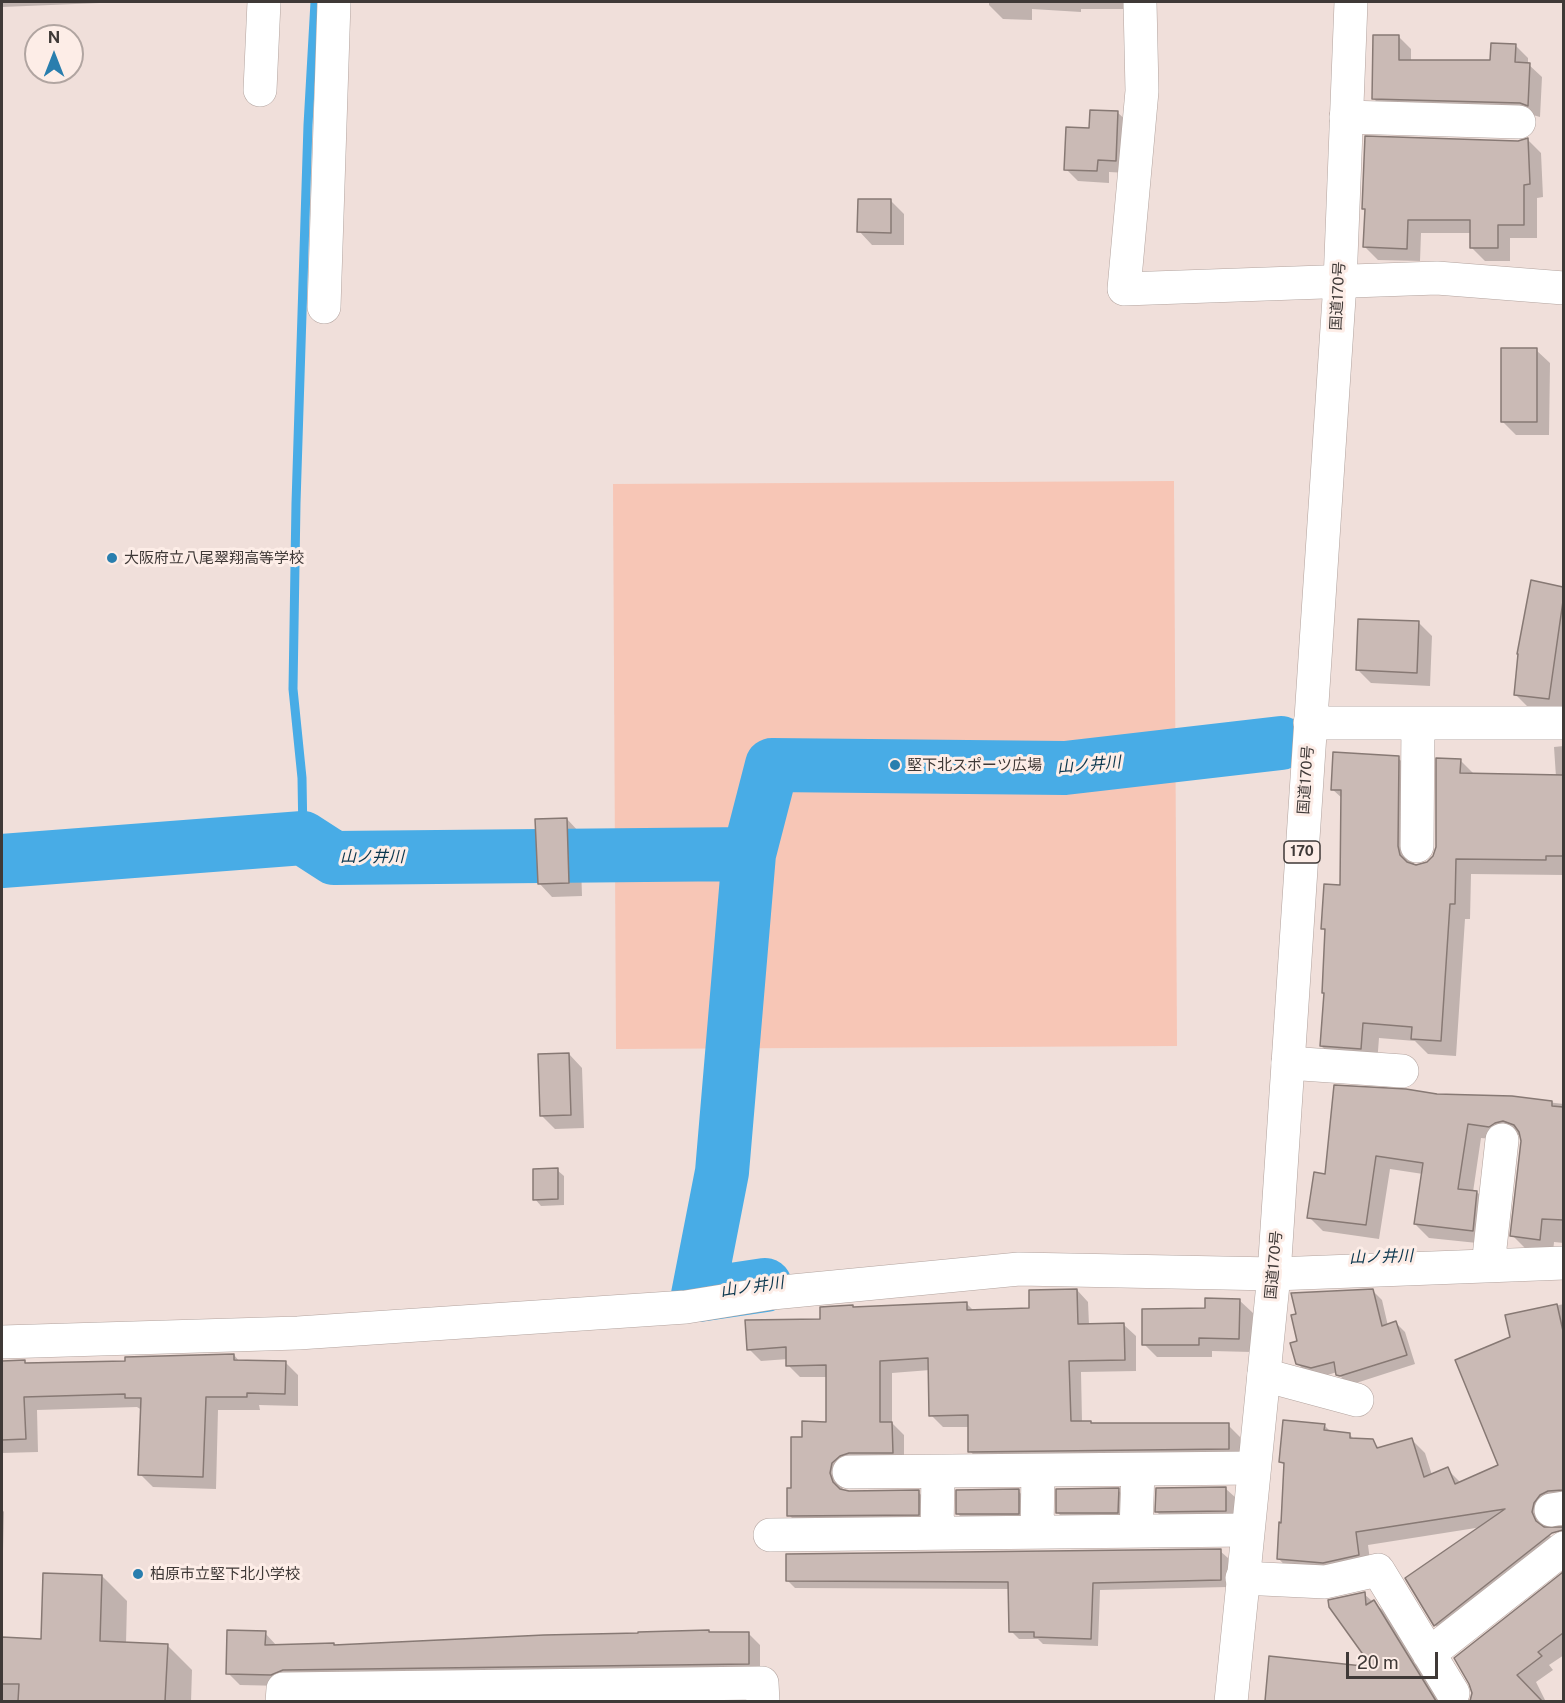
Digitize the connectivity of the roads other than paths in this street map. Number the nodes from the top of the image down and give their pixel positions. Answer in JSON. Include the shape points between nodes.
{"nodes":[{"id":1,"x":264,"y":2,"type":"edge"},
{"id":2,"x":334,"y":2,"type":"edge"},
{"id":3,"x":1140,"y":2,"type":"edge"},
{"id":4,"x":1352,"y":2,"type":"edge"},
{"id":5,"x":260,"y":90,"type":"dead end"},
{"id":6,"x":1346,"y":117,"type":"junction"},
{"id":7,"x":1519,"y":122,"type":"dead end"},
{"id":8,"x":1340,"y":283,"type":"junction"},
{"id":9,"x":1563,"y":288,"type":"edge"},
{"id":10,"x":324,"y":307,"type":"dead end"},
{"id":11,"x":1563,"y":722,"type":"edge"},
{"id":12,"x":1310,"y":723,"type":"junction"},
{"id":13,"x":1418,"y":723,"type":"junction"},
{"id":14,"x":1417,"y":846,"type":"dead end"},
{"id":15,"x":1288,"y":1063,"type":"junction"},
{"id":16,"x":1402,"y":1071,"type":"dead end"},
{"id":17,"x":1502,"y":1140,"type":"dead end"},
{"id":18,"x":1563,"y":1263,"type":"edge"},
{"id":19,"x":1488,"y":1266,"type":"junction"},
{"id":20,"x":1274,"y":1274,"type":"junction"},
{"id":21,"x":2,"y":1342,"type":"edge"},
{"id":22,"x":1264,"y":1375,"type":"junction"},
{"id":23,"x":1357,"y":1400,"type":"dead end"},
{"id":24,"x":1254,"y":1468,"type":"junction"},
{"id":25,"x":1138,"y":1470,"type":"junction"},
{"id":26,"x":1038,"y":1471,"type":"junction"},
{"id":27,"x":849,"y":1472,"type":"dead end"},
{"id":28,"x":938,"y":1472,"type":"junction"},
{"id":29,"x":1247,"y":1530,"type":"junction"},
{"id":30,"x":1136,"y":1531,"type":"junction"},
{"id":31,"x":1037,"y":1532,"type":"junction"},
{"id":32,"x":937,"y":1533,"type":"junction"},
{"id":33,"x":770,"y":1535,"type":"dead end"},
{"id":34,"x":1563,"y":1548,"type":"edge"},
{"id":35,"x":1242,"y":1578,"type":"junction"},
{"id":36,"x":1429,"y":1654,"type":"junction"},
{"id":37,"x":1452,"y":1693,"type":"dead end"},
{"id":38,"x":532,"y":1694,"type":"edge"},
{"id":39,"x":283,"y":1695,"type":"edge"},
{"id":40,"x":763,"y":1701,"type":"edge"},
{"id":41,"x":1231,"y":1701,"type":"edge"}],
"edges":[{"from":1,"to":5,"type":"main road"},
{"from":2,"to":10,"type":"main road"},
{"from":3,"to":8,"type":"main road","via":[[1142,91],[1124,289]]},
{"from":4,"to":6,"type":"main road","name":"国道170号","number":"170"},
{"from":6,"to":7,"type":"main road"},
{"from":6,"to":8,"type":"main road","name":"国道170号","number":"170"},
{"from":8,"to":9,"type":"main road","via":[[1437,278]]},
{"from":8,"to":12,"type":"main road","name":"国道170号","number":"170"},
{"from":11,"to":13,"type":"main road"},
{"from":12,"to":13,"type":"main road"},
{"from":12,"to":15,"type":"main road","name":"国道170号","number":"170"},
{"from":13,"to":14,"type":"main road"},
{"from":15,"to":16,"type":"main road"},
{"from":15,"to":20,"type":"main road","name":"国道170号","number":"170"},
{"from":17,"to":19,"type":"main road"},
{"from":18,"to":19,"type":"main road"},
{"from":19,"to":20,"type":"main road"},
{"from":20,"to":21,"type":"main road","via":[[1020,1269],[772,1293],[674,1308],[298,1334]]},
{"from":20,"to":22,"type":"main road","name":"国道170号","number":"170"},
{"from":22,"to":23,"type":"main road"},
{"from":22,"to":24,"type":"main road","name":"国道170号","number":"170"},
{"from":24,"to":25,"type":"main road"},
{"from":24,"to":29,"type":"main road","name":"国道170号","number":"170"},
{"from":25,"to":26,"type":"main road"},
{"from":25,"to":30,"type":"main road"},
{"from":26,"to":28,"type":"main road"},
{"from":26,"to":31,"type":"main road"},
{"from":27,"to":28,"type":"main road"},
{"from":28,"to":32,"type":"main road"},
{"from":29,"to":30,"type":"main road"},
{"from":29,"to":35,"type":"main road","name":"国道170号","number":"170"},
{"from":30,"to":31,"type":"main road"},
{"from":31,"to":32,"type":"main road"},
{"from":32,"to":33,"type":"main road"},
{"from":34,"to":36,"type":"main road"},
{"from":35,"to":36,"type":"main road","via":[[1325,1582],[1378,1570]]},
{"from":35,"to":41,"type":"main road","name":"国道170号","number":"170"},
{"from":36,"to":37,"type":"main road"},
{"from":38,"to":39,"type":"main road"},
{"from":38,"to":40,"type":"main road","via":[[762,1683]]}]}
